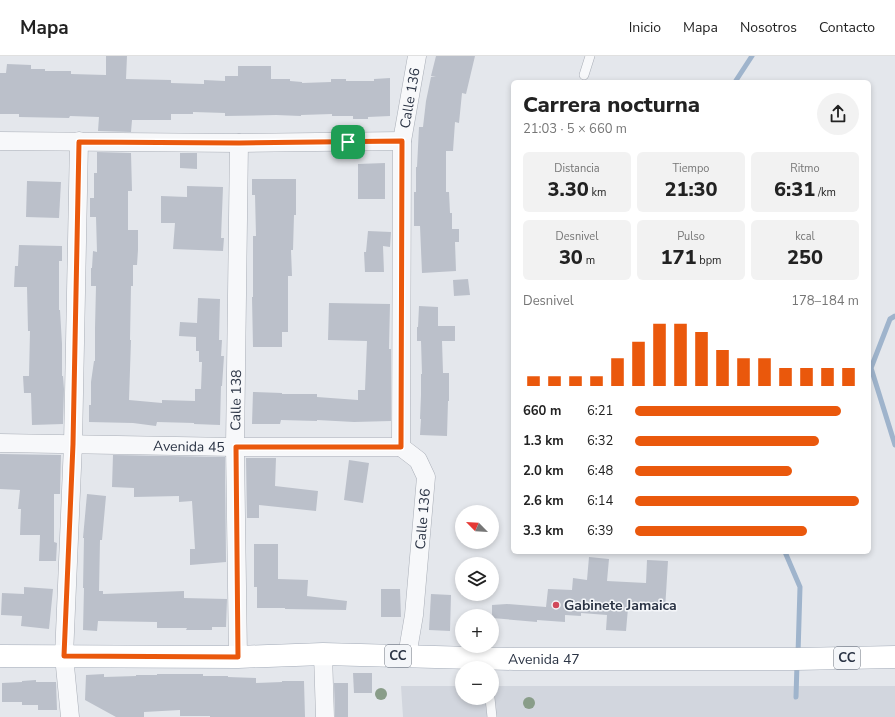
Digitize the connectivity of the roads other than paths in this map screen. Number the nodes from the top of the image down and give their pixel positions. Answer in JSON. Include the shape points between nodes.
{"nodes":[{"id":1,"x":417,"y":56,"type":"edge"},
{"id":2,"x":590,"y":56,"type":"edge"},
{"id":3,"x":584,"y":75,"type":"dead end"},
{"id":4,"x":0,"y":141,"type":"edge"},
{"id":5,"x":402,"y":141,"type":"junction"},
{"id":6,"x":79,"y":142,"type":"junction"},
{"id":7,"x":239,"y":143,"type":"junction"},
{"id":8,"x":0,"y":443,"type":"edge"},
{"id":9,"x":73,"y":444,"type":"junction"},
{"id":10,"x":236,"y":447,"type":"junction"},
{"id":11,"x":401,"y":447,"type":"junction"},
{"id":12,"x":323,"y":654,"type":"junction"},
{"id":13,"x":0,"y":656,"type":"edge"},
{"id":14,"x":64,"y":656,"type":"junction"},
{"id":15,"x":407,"y":656,"type":"junction"},
{"id":16,"x":238,"y":657,"type":"junction"},
{"id":17,"x":895,"y":658,"type":"edge"},
{"id":18,"x":488,"y":661,"type":"edge"},
{"id":19,"x":455,"y":662,"type":"edge"},
{"id":20,"x":491,"y":705,"type":"edge"},
{"id":21,"x":73,"y":716,"type":"edge"},
{"id":22,"x":325,"y":717,"type":"edge"},
{"id":23,"x":492,"y":717,"type":"edge"}],
"edges":[{"from":1,"to":5,"type":"street","name":"Calle 136"},
{"from":2,"to":3,"type":"lane"},
{"from":4,"to":6,"type":"street"},
{"from":5,"to":7,"type":"street"},
{"from":5,"to":11,"type":"street","name":"Calle 136"},
{"from":6,"to":7,"type":"street"},
{"from":6,"to":9,"type":"street"},
{"from":7,"to":10,"type":"street","name":"Calle 138"},
{"from":8,"to":9,"type":"street","name":"Avenida 45"},
{"from":9,"to":10,"type":"street","name":"Avenida 45"},
{"from":9,"to":14,"type":"street"},
{"from":10,"to":11,"type":"street","name":"Avenida 45"},
{"from":10,"to":16,"type":"street","name":"Calle 138"},
{"from":11,"to":15,"type":"street","name":"Calle 136","via":[[418,460],[426,477],[414,614]]},
{"from":12,"to":15,"type":"main road","name":"Avenida 47","number":"CC"},
{"from":12,"to":16,"type":"main road","name":"Avenida 47","number":"CC"},
{"from":12,"to":22,"type":"street"},
{"from":13,"to":14,"type":"main road","name":"Avenida 47","number":"CC"},
{"from":14,"to":16,"type":"main road","name":"Avenida 47","number":"CC"},
{"from":14,"to":21,"type":"street"},
{"from":15,"to":19,"type":"main road","name":"Avenida 47","number":"CC"},
{"from":17,"to":18,"type":"main road","name":"Avenida 47","number":"CC"},
{"from":20,"to":23,"type":"lane"}]}
